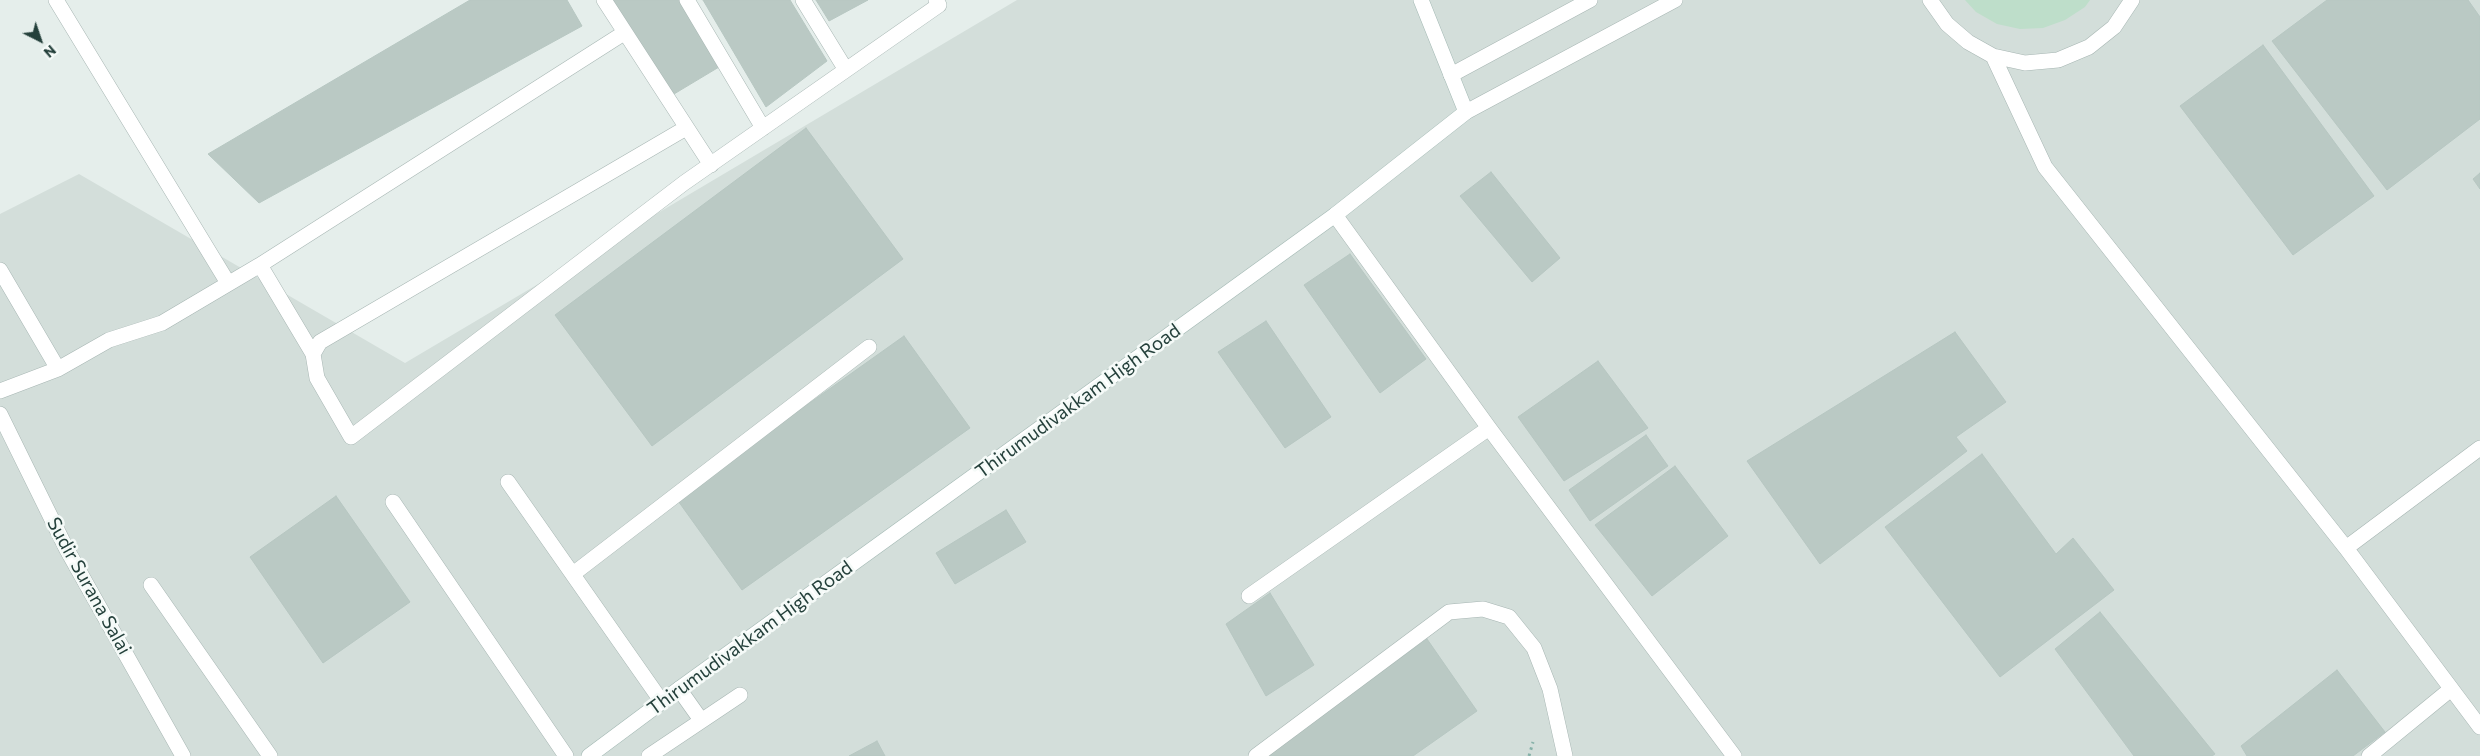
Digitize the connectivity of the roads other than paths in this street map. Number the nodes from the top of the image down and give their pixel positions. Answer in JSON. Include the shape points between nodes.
{"nodes":[{"id":1,"x":56,"y":0,"type":"edge"},
{"id":2,"x":604,"y":0,"type":"edge"},
{"id":3,"x":687,"y":0,"type":"edge"},
{"id":4,"x":803,"y":0,"type":"edge"},
{"id":5,"x":936,"y":0,"type":"edge"},
{"id":6,"x":1421,"y":0,"type":"edge"},
{"id":7,"x":1590,"y":0,"type":"edge"},
{"id":8,"x":1675,"y":0,"type":"edge"},
{"id":9,"x":1930,"y":0,"type":"edge"},
{"id":10,"x":2132,"y":0,"type":"edge"},
{"id":11,"x":624,"y":33,"type":"junction"},
{"id":12,"x":1993,"y":56,"type":"junction"},
{"id":13,"x":846,"y":70,"type":"junction"},
{"id":14,"x":1452,"y":75,"type":"junction"},
{"id":15,"x":1466,"y":112,"type":"junction"},
{"id":16,"x":686,"y":128,"type":"junction"},
{"id":17,"x":763,"y":128,"type":"junction"},
{"id":18,"x":711,"y":165,"type":"junction"},
{"id":19,"x":1336,"y":215,"type":"junction"},
{"id":20,"x":260,"y":265,"type":"junction"},
{"id":21,"x":0,"y":270,"type":"edge"},
{"id":22,"x":228,"y":283,"type":"junction"},
{"id":23,"x":870,"y":347,"type":"dead end"},
{"id":24,"x":313,"y":354,"type":"junction"},
{"id":25,"x":58,"y":369,"type":"junction"},
{"id":26,"x":0,"y":391,"type":"edge"},
{"id":27,"x":0,"y":414,"type":"edge"},
{"id":28,"x":1489,"y":428,"type":"junction"},
{"id":29,"x":2480,"y":448,"type":"edge"},
{"id":30,"x":508,"y":482,"type":"dead end"},
{"id":31,"x":393,"y":502,"type":"dead end"},
{"id":32,"x":2346,"y":548,"type":"junction"},
{"id":33,"x":573,"y":574,"type":"junction"},
{"id":34,"x":151,"y":585,"type":"dead end"},
{"id":35,"x":1248,"y":596,"type":"dead end"},
{"id":36,"x":679,"y":689,"type":"junction"},
{"id":37,"x":2452,"y":689,"type":"junction"},
{"id":38,"x":740,"y":695,"type":"dead end"},
{"id":39,"x":662,"y":702,"type":"junction"},
{"id":40,"x":700,"y":720,"type":"junction"},
{"id":41,"x":2480,"y":727,"type":"edge"},
{"id":42,"x":184,"y":756,"type":"edge"},
{"id":43,"x":270,"y":756,"type":"edge"},
{"id":44,"x":566,"y":756,"type":"edge"},
{"id":45,"x":589,"y":756,"type":"edge"},
{"id":46,"x":649,"y":756,"type":"edge"},
{"id":47,"x":1256,"y":756,"type":"edge"},
{"id":48,"x":1565,"y":756,"type":"edge"},
{"id":49,"x":1734,"y":756,"type":"edge"},
{"id":50,"x":2369,"y":756,"type":"edge"}],
"edges":[{"from":1,"to":22,"type":"street"},
{"from":2,"to":11,"type":"street"},
{"from":3,"to":17,"type":"street"},
{"from":4,"to":13,"type":"street"},
{"from":5,"to":13,"type":"street","via":[[939,4]]},
{"from":6,"to":14,"type":"street"},
{"from":7,"to":14,"type":"street"},
{"from":8,"to":15,"type":"street","name":"Thirumudivakkam High Road"},
{"from":9,"to":12,"type":"street","via":[[1947,24],[1968,42]]},
{"from":10,"to":12,"type":"street","via":[[2114,27],[2089,47],[2058,60],[2025,62]]},
{"from":11,"to":16,"type":"street"},
{"from":11,"to":20,"type":"street"},
{"from":12,"to":32,"type":"street","via":[[2045,167]]},
{"from":13,"to":17,"type":"street"},
{"from":14,"to":15,"type":"street"},
{"from":15,"to":19,"type":"street","name":"Thirumudivakkam High Road"},
{"from":16,"to":18,"type":"street"},
{"from":16,"to":24,"type":"street","via":[[320,342]]},
{"from":17,"to":18,"type":"street"},
{"from":18,"to":24,"type":"street","via":[[351,437],[317,378]]},
{"from":19,"to":28,"type":"street"},
{"from":19,"to":36,"type":"street","name":"Thirumudivakkam High Road"},
{"from":20,"to":22,"type":"street"},
{"from":20,"to":24,"type":"street"},
{"from":21,"to":25,"type":"street"},
{"from":22,"to":25,"type":"street","via":[[162,323],[108,340]]},
{"from":23,"to":33,"type":"street"},
{"from":25,"to":26,"type":"street"},
{"from":27,"to":42,"type":"street","name":"Sudir Surana Salai","via":[[66,548]]},
{"from":28,"to":35,"type":"street"},
{"from":28,"to":49,"type":"street"},
{"from":29,"to":32,"type":"street"},
{"from":30,"to":33,"type":"street"},
{"from":31,"to":44,"type":"street"},
{"from":32,"to":37,"type":"street"},
{"from":33,"to":39,"type":"street"},
{"from":34,"to":43,"type":"street"},
{"from":36,"to":39,"type":"street","name":"Thirumudivakkam High Road"},
{"from":36,"to":40,"type":"street"},
{"from":37,"to":41,"type":"street"},
{"from":37,"to":50,"type":"street"},
{"from":38,"to":40,"type":"street"},
{"from":39,"to":45,"type":"street","name":"Thirumudivakkam High Road"},
{"from":40,"to":46,"type":"street"},
{"from":47,"to":48,"type":"street","via":[[1449,612],[1483,610],[1509,617],[1534,648],[1550,689]]}]}
